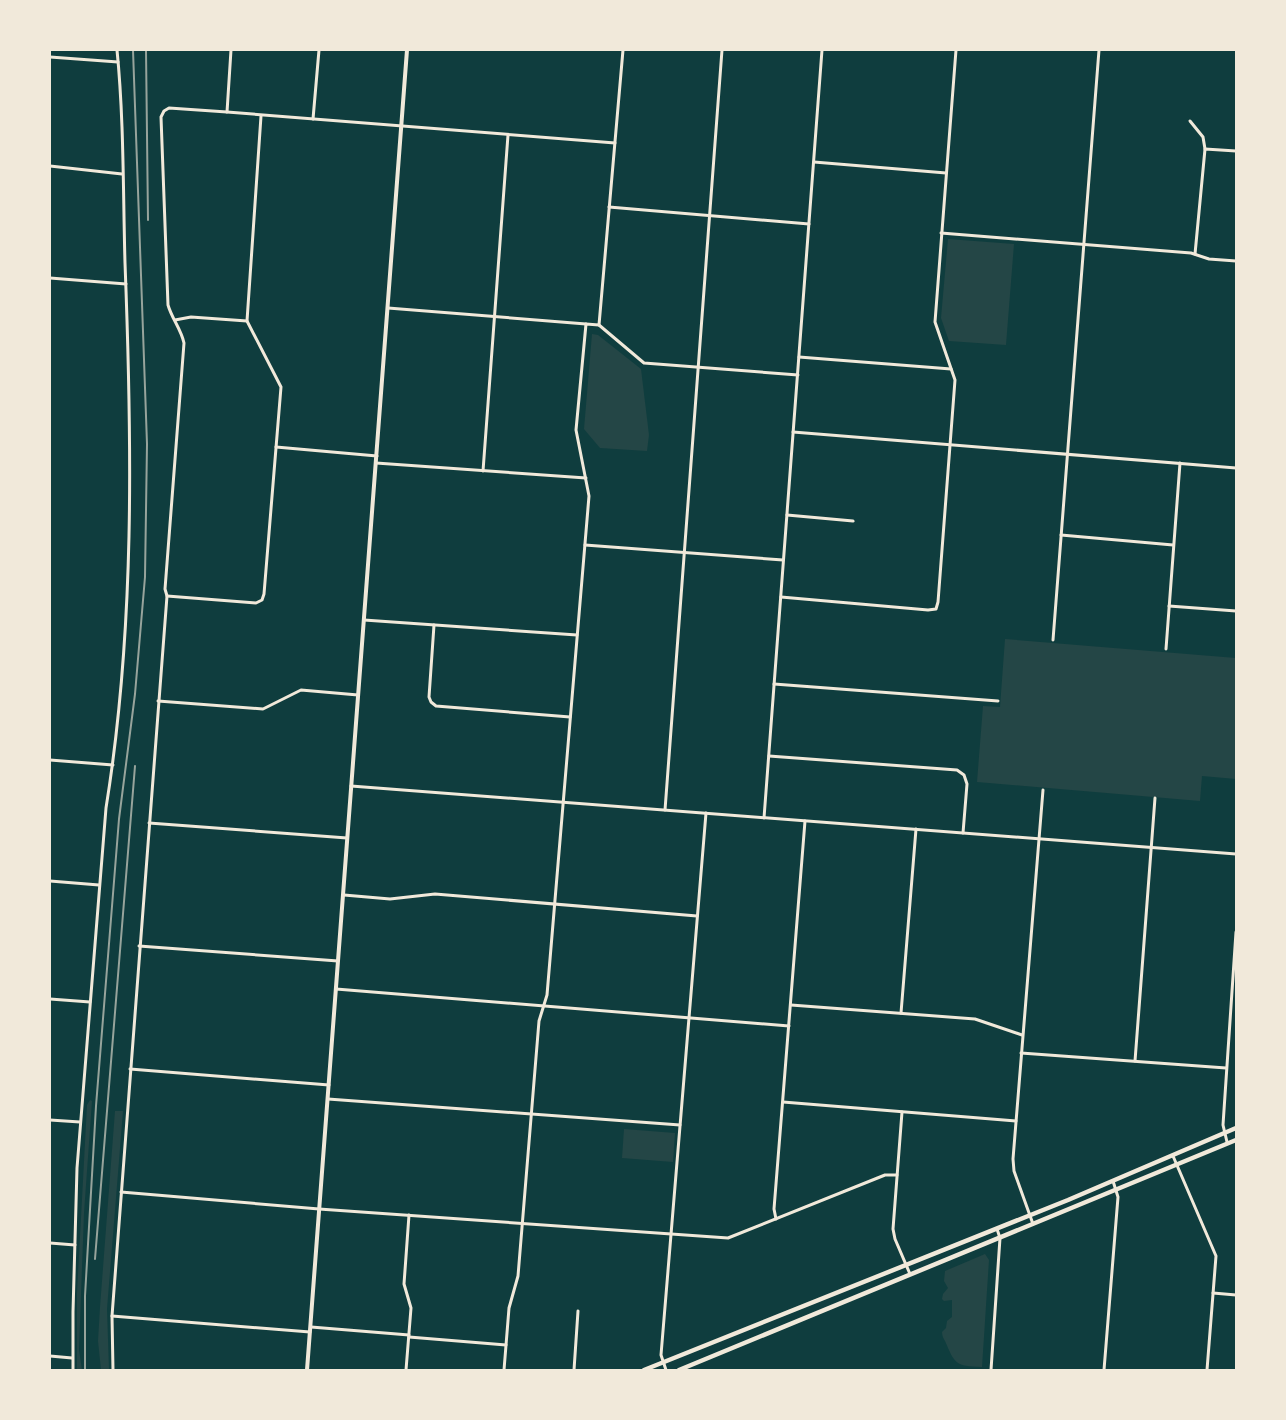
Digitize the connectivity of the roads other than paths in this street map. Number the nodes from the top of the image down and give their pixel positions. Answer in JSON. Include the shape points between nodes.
{"nodes":[{"id":1,"x":117,"y":50,"type":"edge"},
{"id":2,"x":231,"y":50,"type":"edge"},
{"id":3,"x":319,"y":50,"type":"edge"},
{"id":4,"x":408,"y":50,"type":"edge"},
{"id":5,"x":623,"y":50,"type":"edge"},
{"id":6,"x":722,"y":50,"type":"edge"},
{"id":7,"x":822,"y":50,"type":"edge"},
{"id":8,"x":956,"y":50,"type":"edge"},
{"id":9,"x":1099,"y":50,"type":"edge"},
{"id":10,"x":50,"y":57,"type":"edge"},
{"id":11,"x":118,"y":62,"type":"junction"},
{"id":12,"x":227,"y":112,"type":"junction"},
{"id":13,"x":261,"y":115,"type":"junction"},
{"id":14,"x":313,"y":120,"type":"junction"},
{"id":15,"x":1190,"y":121,"type":"dead end"},
{"id":16,"x":402,"y":127,"type":"junction"},
{"id":17,"x":507,"y":135,"type":"junction"},
{"id":18,"x":615,"y":143,"type":"junction"},
{"id":19,"x":1205,"y":149,"type":"junction"},
{"id":20,"x":1236,"y":151,"type":"edge"},
{"id":21,"x":814,"y":162,"type":"junction"},
{"id":22,"x":50,"y":166,"type":"edge"},
{"id":23,"x":946,"y":173,"type":"junction"},
{"id":24,"x":122,"y":174,"type":"junction"},
{"id":25,"x":609,"y":207,"type":"junction"},
{"id":26,"x":710,"y":215,"type":"junction"},
{"id":27,"x":809,"y":224,"type":"junction"},
{"id":28,"x":941,"y":233,"type":"junction"},
{"id":29,"x":1084,"y":244,"type":"junction"},
{"id":30,"x":1194,"y":254,"type":"junction"},
{"id":31,"x":1236,"y":261,"type":"edge"},
{"id":32,"x":50,"y":278,"type":"edge"},
{"id":33,"x":126,"y":284,"type":"junction"},
{"id":34,"x":388,"y":308,"type":"junction"},
{"id":35,"x":494,"y":316,"type":"junction"},
{"id":36,"x":175,"y":320,"type":"junction"},
{"id":37,"x":248,"y":321,"type":"junction"},
{"id":38,"x":586,"y":324,"type":"junction"},
{"id":39,"x":599,"y":325,"type":"junction"},
{"id":40,"x":799,"y":357,"type":"junction"},
{"id":41,"x":698,"y":369,"type":"junction"},
{"id":42,"x":951,"y":369,"type":"junction"},
{"id":43,"x":798,"y":375,"type":"junction"},
{"id":44,"x":794,"y":432,"type":"junction"},
{"id":45,"x":949,"y":444,"type":"junction"},
{"id":46,"x":276,"y":447,"type":"junction"},
{"id":47,"x":1068,"y":453,"type":"junction"},
{"id":48,"x":377,"y":456,"type":"junction"},
{"id":49,"x":376,"y":463,"type":"junction"},
{"id":50,"x":1180,"y":463,"type":"junction"},
{"id":51,"x":1236,"y":468,"type":"edge"},
{"id":52,"x":483,"y":471,"type":"junction"},
{"id":53,"x":586,"y":478,"type":"junction"},
{"id":54,"x":787,"y":516,"type":"junction"},
{"id":55,"x":853,"y":521,"type":"dead end"},
{"id":56,"x":1061,"y":535,"type":"junction"},
{"id":57,"x":585,"y":544,"type":"junction"},
{"id":58,"x":1174,"y":545,"type":"junction"},
{"id":59,"x":684,"y":553,"type":"junction"},
{"id":60,"x":784,"y":561,"type":"junction"},
{"id":61,"x":167,"y":596,"type":"junction"},
{"id":62,"x":781,"y":597,"type":"junction"},
{"id":63,"x":1169,"y":606,"type":"junction"},
{"id":64,"x":1236,"y":612,"type":"edge"},
{"id":65,"x":364,"y":620,"type":"junction"},
{"id":66,"x":434,"y":625,"type":"junction"},
{"id":67,"x":577,"y":636,"type":"junction"},
{"id":68,"x":1053,"y":640,"type":"dead end"},
{"id":69,"x":1166,"y":649,"type":"dead end"},
{"id":70,"x":774,"y":684,"type":"junction"},
{"id":71,"x":358,"y":695,"type":"junction"},
{"id":72,"x":158,"y":701,"type":"junction"},
{"id":73,"x":998,"y":701,"type":"dead end"},
{"id":74,"x":570,"y":717,"type":"junction"},
{"id":75,"x":769,"y":756,"type":"junction"},
{"id":76,"x":50,"y":760,"type":"edge"},
{"id":77,"x":113,"y":765,"type":"junction"},
{"id":78,"x":351,"y":786,"type":"junction"},
{"id":79,"x":1043,"y":790,"type":"dead end"},
{"id":80,"x":1155,"y":798,"type":"dead end"},
{"id":81,"x":563,"y":802,"type":"junction"},
{"id":82,"x":665,"y":810,"type":"junction"},
{"id":83,"x":706,"y":813,"type":"junction"},
{"id":84,"x":764,"y":818,"type":"junction"},
{"id":85,"x":805,"y":821,"type":"junction"},
{"id":86,"x":149,"y":823,"type":"junction"},
{"id":87,"x":916,"y":829,"type":"junction"},
{"id":88,"x":963,"y":833,"type":"junction"},
{"id":89,"x":347,"y":838,"type":"junction"},
{"id":90,"x":1039,"y":839,"type":"junction"},
{"id":91,"x":1151,"y":847,"type":"junction"},
{"id":92,"x":1236,"y":854,"type":"edge"},
{"id":93,"x":50,"y":881,"type":"edge"},
{"id":94,"x":99,"y":885,"type":"junction"},
{"id":95,"x":343,"y":895,"type":"junction"},
{"id":96,"x":554,"y":904,"type":"junction"},
{"id":97,"x":698,"y":916,"type":"junction"},
{"id":98,"x":1236,"y":932,"type":"edge"},
{"id":99,"x":139,"y":946,"type":"junction"},
{"id":100,"x":338,"y":962,"type":"junction"},
{"id":101,"x":336,"y":989,"type":"junction"},
{"id":102,"x":50,"y":999,"type":"edge"},
{"id":103,"x":90,"y":1002,"type":"junction"},
{"id":104,"x":791,"y":1005,"type":"junction"},
{"id":105,"x":543,"y":1006,"type":"junction"},
{"id":106,"x":902,"y":1013,"type":"junction"},
{"id":107,"x":689,"y":1018,"type":"junction"},
{"id":108,"x":789,"y":1026,"type":"junction"},
{"id":109,"x":1022,"y":1035,"type":"junction"},
{"id":110,"x":1021,"y":1053,"type":"junction"},
{"id":111,"x":1135,"y":1061,"type":"junction"},
{"id":112,"x":1227,"y":1068,"type":"junction"},
{"id":113,"x":130,"y":1070,"type":"junction"},
{"id":114,"x":328,"y":1085,"type":"junction"},
{"id":115,"x":328,"y":1099,"type":"junction"},
{"id":116,"x":783,"y":1102,"type":"junction"},
{"id":117,"x":903,"y":1112,"type":"junction"},
{"id":118,"x":531,"y":1114,"type":"junction"},
{"id":119,"x":50,"y":1120,"type":"edge"},
{"id":120,"x":1016,"y":1121,"type":"junction"},
{"id":121,"x":81,"y":1122,"type":"junction"},
{"id":122,"x":680,"y":1125,"type":"junction"},
{"id":123,"x":1236,"y":1128,"type":"edge"},
{"id":124,"x":1224,"y":1133,"type":"junction"},
{"id":125,"x":1236,"y":1140,"type":"edge"},
{"id":126,"x":1228,"y":1144,"type":"junction"},
{"id":127,"x":1173,"y":1156,"type":"junction"},
{"id":128,"x":1178,"y":1166,"type":"junction"},
{"id":129,"x":897,"y":1175,"type":"junction"},
{"id":130,"x":1113,"y":1180,"type":"junction"},
{"id":131,"x":1117,"y":1190,"type":"junction"},
{"id":132,"x":121,"y":1192,"type":"junction"},
{"id":133,"x":319,"y":1209,"type":"junction"},
{"id":134,"x":409,"y":1215,"type":"junction"},
{"id":135,"x":1029,"y":1215,"type":"junction"},
{"id":136,"x":776,"y":1219,"type":"junction"},
{"id":137,"x":523,"y":1223,"type":"junction"},
{"id":138,"x":1034,"y":1225,"type":"junction"},
{"id":139,"x":997,"y":1229,"type":"junction"},
{"id":140,"x":671,"y":1235,"type":"junction"},
{"id":141,"x":1000,"y":1239,"type":"junction"},
{"id":142,"x":50,"y":1243,"type":"edge"},
{"id":143,"x":75,"y":1245,"type":"junction"},
{"id":144,"x":906,"y":1266,"type":"junction"},
{"id":145,"x":910,"y":1275,"type":"junction"},
{"id":146,"x":1213,"y":1293,"type":"junction"},
{"id":147,"x":1236,"y":1295,"type":"edge"},
{"id":148,"x":578,"y":1311,"type":"dead end"},
{"id":149,"x":787,"y":1312,"type":"junction"},
{"id":150,"x":112,"y":1316,"type":"junction"},
{"id":151,"x":791,"y":1324,"type":"junction"},
{"id":152,"x":310,"y":1330,"type":"junction"},
{"id":153,"x":409,"y":1336,"type":"junction"},
{"id":154,"x":506,"y":1345,"type":"junction"},
{"id":155,"x":50,"y":1356,"type":"edge"},
{"id":156,"x":72,"y":1358,"type":"junction"},
{"id":157,"x":662,"y":1363,"type":"junction"},
{"id":158,"x":73,"y":1371,"type":"edge"},
{"id":159,"x":113,"y":1371,"type":"edge"},
{"id":160,"x":307,"y":1371,"type":"edge"},
{"id":161,"x":406,"y":1371,"type":"edge"},
{"id":162,"x":504,"y":1371,"type":"edge"},
{"id":163,"x":574,"y":1371,"type":"edge"},
{"id":164,"x":644,"y":1371,"type":"edge"},
{"id":165,"x":666,"y":1371,"type":"edge"},
{"id":166,"x":679,"y":1371,"type":"edge"},
{"id":167,"x":991,"y":1371,"type":"edge"},
{"id":168,"x":1104,"y":1371,"type":"edge"},
{"id":169,"x":1207,"y":1371,"type":"edge"}],
"edges":[{"from":1,"to":11,"type":"street"},
{"from":2,"to":12,"type":"street"},
{"from":3,"to":14,"type":"street"},
{"from":4,"to":16,"type":"street"},
{"from":5,"to":18,"type":"street"},
{"from":6,"to":26,"type":"street"},
{"from":7,"to":21,"type":"street"},
{"from":8,"to":23,"type":"street"},
{"from":9,"to":29,"type":"street"},
{"from":10,"to":11,"type":"street"},
{"from":11,"to":24,"type":"street"},
{"from":12,"to":13,"type":"street"},
{"from":12,"to":36,"type":"street","via":[[169,108],[161,117],[168,305]]},
{"from":13,"to":14,"type":"street"},
{"from":13,"to":37,"type":"street"},
{"from":14,"to":16,"type":"street"},
{"from":15,"to":19,"type":"street","via":[[1203,137]]},
{"from":16,"to":17,"type":"street"},
{"from":16,"to":34,"type":"street"},
{"from":17,"to":18,"type":"street"},
{"from":17,"to":35,"type":"street"},
{"from":18,"to":25,"type":"street"},
{"from":19,"to":20,"type":"street"},
{"from":19,"to":30,"type":"street"},
{"from":21,"to":23,"type":"street"},
{"from":21,"to":27,"type":"street"},
{"from":22,"to":24,"type":"street"},
{"from":23,"to":28,"type":"street"},
{"from":24,"to":33,"type":"street"},
{"from":25,"to":26,"type":"street"},
{"from":25,"to":39,"type":"street"},
{"from":26,"to":27,"type":"street"},
{"from":26,"to":41,"type":"street"},
{"from":27,"to":40,"type":"street"},
{"from":28,"to":29,"type":"street"},
{"from":28,"to":42,"type":"street","via":[[935,322]]},
{"from":29,"to":30,"type":"street"},
{"from":29,"to":47,"type":"street"},
{"from":30,"to":31,"type":"street"},
{"from":32,"to":33,"type":"street"},
{"from":33,"to":77,"type":"street","via":[[130,416],[126,607]]},
{"from":34,"to":35,"type":"street"},
{"from":34,"to":48,"type":"street"},
{"from":35,"to":38,"type":"street"},
{"from":35,"to":52,"type":"street"},
{"from":36,"to":37,"type":"street","via":[[191,317]]},
{"from":36,"to":61,"type":"street","via":[[184,344]]},
{"from":37,"to":46,"type":"street","via":[[281,387]]},
{"from":38,"to":39,"type":"street"},
{"from":38,"to":53,"type":"street","via":[[576,430]]},
{"from":39,"to":41,"type":"street","via":[[644,363]]},
{"from":40,"to":42,"type":"street"},
{"from":40,"to":43,"type":"street"},
{"from":41,"to":43,"type":"street"},
{"from":41,"to":59,"type":"street"},
{"from":42,"to":45,"type":"street","via":[[955,380]]},
{"from":43,"to":44,"type":"street"},
{"from":44,"to":45,"type":"street"},
{"from":44,"to":54,"type":"street"},
{"from":45,"to":47,"type":"street"},
{"from":45,"to":62,"type":"street","via":[[936,609]]},
{"from":46,"to":48,"type":"street"},
{"from":46,"to":61,"type":"street","via":[[262,600],[256,603]]},
{"from":47,"to":50,"type":"street"},
{"from":47,"to":56,"type":"street"},
{"from":48,"to":49,"type":"street"},
{"from":49,"to":52,"type":"street"},
{"from":49,"to":65,"type":"street"},
{"from":50,"to":51,"type":"street"},
{"from":50,"to":58,"type":"street"},
{"from":52,"to":53,"type":"street"},
{"from":53,"to":57,"type":"street","via":[[589,496]]},
{"from":54,"to":55,"type":"street"},
{"from":54,"to":60,"type":"street"},
{"from":56,"to":58,"type":"street"},
{"from":56,"to":68,"type":"street"},
{"from":57,"to":59,"type":"street"},
{"from":57,"to":67,"type":"street"},
{"from":58,"to":63,"type":"street"},
{"from":59,"to":60,"type":"street"},
{"from":59,"to":82,"type":"street"},
{"from":60,"to":62,"type":"street"},
{"from":61,"to":72,"type":"street"},
{"from":62,"to":70,"type":"street"},
{"from":63,"to":64,"type":"street"},
{"from":63,"to":69,"type":"street"},
{"from":65,"to":66,"type":"street"},
{"from":65,"to":71,"type":"street"},
{"from":66,"to":67,"type":"street"},
{"from":66,"to":74,"type":"street","via":[[429,696],[436,706]]},
{"from":67,"to":74,"type":"street"},
{"from":70,"to":73,"type":"street"},
{"from":70,"to":75,"type":"street"},
{"from":71,"to":72,"type":"street","via":[[301,690],[263,709]]},
{"from":71,"to":78,"type":"street"},
{"from":72,"to":86,"type":"street"},
{"from":74,"to":81,"type":"street"},
{"from":75,"to":84,"type":"street"},
{"from":75,"to":88,"type":"street","via":[[957,770],[967,784]]},
{"from":76,"to":77,"type":"street"},
{"from":77,"to":94,"type":"street"},
{"from":78,"to":81,"type":"street"},
{"from":78,"to":89,"type":"street"},
{"from":79,"to":90,"type":"street"},
{"from":80,"to":91,"type":"street"},
{"from":81,"to":82,"type":"street"},
{"from":81,"to":96,"type":"street"},
{"from":82,"to":83,"type":"street"},
{"from":83,"to":84,"type":"street"},
{"from":83,"to":97,"type":"street"},
{"from":84,"to":85,"type":"street"},
{"from":85,"to":87,"type":"street"},
{"from":85,"to":104,"type":"street"},
{"from":86,"to":89,"type":"street"},
{"from":86,"to":99,"type":"street"},
{"from":87,"to":88,"type":"street"},
{"from":87,"to":106,"type":"street"},
{"from":88,"to":90,"type":"street"},
{"from":89,"to":95,"type":"street"},
{"from":90,"to":91,"type":"street"},
{"from":90,"to":109,"type":"street"},
{"from":91,"to":92,"type":"street"},
{"from":91,"to":111,"type":"street"},
{"from":93,"to":94,"type":"street"},
{"from":94,"to":103,"type":"street"},
{"from":95,"to":96,"type":"street","via":[[390,899],[435,894]]},
{"from":95,"to":100,"type":"street"},
{"from":96,"to":97,"type":"street"},
{"from":96,"to":105,"type":"street"},
{"from":97,"to":107,"type":"street"},
{"from":98,"to":112,"type":"street"},
{"from":99,"to":100,"type":"street"},
{"from":99,"to":113,"type":"street"},
{"from":100,"to":101,"type":"street"},
{"from":101,"to":105,"type":"street"},
{"from":101,"to":114,"type":"street"},
{"from":102,"to":103,"type":"street"},
{"from":103,"to":121,"type":"street"},
{"from":104,"to":106,"type":"street"},
{"from":104,"to":108,"type":"street"},
{"from":105,"to":107,"type":"street"},
{"from":105,"to":118,"type":"street","via":[[538,1020]]},
{"from":106,"to":109,"type":"street","via":[[975,1019]]},
{"from":107,"to":108,"type":"street"},
{"from":107,"to":122,"type":"street"},
{"from":108,"to":116,"type":"street"},
{"from":109,"to":110,"type":"street"},
{"from":110,"to":111,"type":"street"},
{"from":110,"to":120,"type":"street"},
{"from":111,"to":112,"type":"street"},
{"from":112,"to":124,"type":"street"},
{"from":113,"to":114,"type":"street"},
{"from":113,"to":132,"type":"street"},
{"from":114,"to":115,"type":"street"},
{"from":115,"to":118,"type":"street"},
{"from":115,"to":133,"type":"street"},
{"from":116,"to":117,"type":"street"},
{"from":116,"to":136,"type":"street"},
{"from":117,"to":120,"type":"street"},
{"from":117,"to":129,"type":"street"},
{"from":118,"to":122,"type":"street"},
{"from":118,"to":137,"type":"street"},
{"from":119,"to":121,"type":"street"},
{"from":120,"to":135,"type":"street","via":[[1012,1159]]},
{"from":121,"to":143,"type":"street"},
{"from":122,"to":140,"type":"street"},
{"from":123,"to":124,"type":"main road"},
{"from":124,"to":126,"type":"street"},
{"from":124,"to":127,"type":"main road"},
{"from":125,"to":126,"type":"main road"},
{"from":126,"to":128,"type":"main road"},
{"from":127,"to":128,"type":"street"},
{"from":127,"to":130,"type":"main road"},
{"from":128,"to":131,"type":"main road"},
{"from":128,"to":146,"type":"street","via":[[1216,1257]]},
{"from":129,"to":136,"type":"street","via":[[885,1175]]},
{"from":129,"to":144,"type":"street","via":[[893,1229]]},
{"from":130,"to":131,"type":"street"},
{"from":130,"to":135,"type":"main road"},
{"from":131,"to":138,"type":"main road"},
{"from":131,"to":168,"type":"street"},
{"from":132,"to":133,"type":"street"},
{"from":132,"to":150,"type":"street"},
{"from":133,"to":134,"type":"street"},
{"from":133,"to":152,"type":"street"},
{"from":134,"to":137,"type":"street"},
{"from":134,"to":153,"type":"street","via":[[404,1284],[411,1308]]},
{"from":135,"to":138,"type":"street"},
{"from":135,"to":139,"type":"main road"},
{"from":136,"to":140,"type":"street","via":[[728,1238]]},
{"from":137,"to":140,"type":"street"},
{"from":137,"to":154,"type":"street","via":[[519,1276],[509,1308]]},
{"from":138,"to":141,"type":"main road"},
{"from":139,"to":141,"type":"street"},
{"from":139,"to":144,"type":"main road"},
{"from":140,"to":157,"type":"street"},
{"from":141,"to":145,"type":"main road"},
{"from":141,"to":167,"type":"street"},
{"from":142,"to":143,"type":"street"},
{"from":143,"to":156,"type":"street"},
{"from":144,"to":145,"type":"street"},
{"from":144,"to":149,"type":"main road"},
{"from":145,"to":151,"type":"main road"},
{"from":146,"to":147,"type":"street"},
{"from":146,"to":169,"type":"street"},
{"from":148,"to":163,"type":"street"},
{"from":149,"to":151,"type":"main road"},
{"from":149,"to":157,"type":"main road"},
{"from":150,"to":152,"type":"street"},
{"from":150,"to":159,"type":"street"},
{"from":151,"to":166,"type":"main road"},
{"from":152,"to":153,"type":"street"},
{"from":152,"to":160,"type":"street"},
{"from":153,"to":154,"type":"street"},
{"from":153,"to":161,"type":"street"},
{"from":154,"to":162,"type":"street"},
{"from":155,"to":156,"type":"street"},
{"from":156,"to":158,"type":"street"},
{"from":157,"to":164,"type":"main road"},
{"from":157,"to":165,"type":"street"}]}
